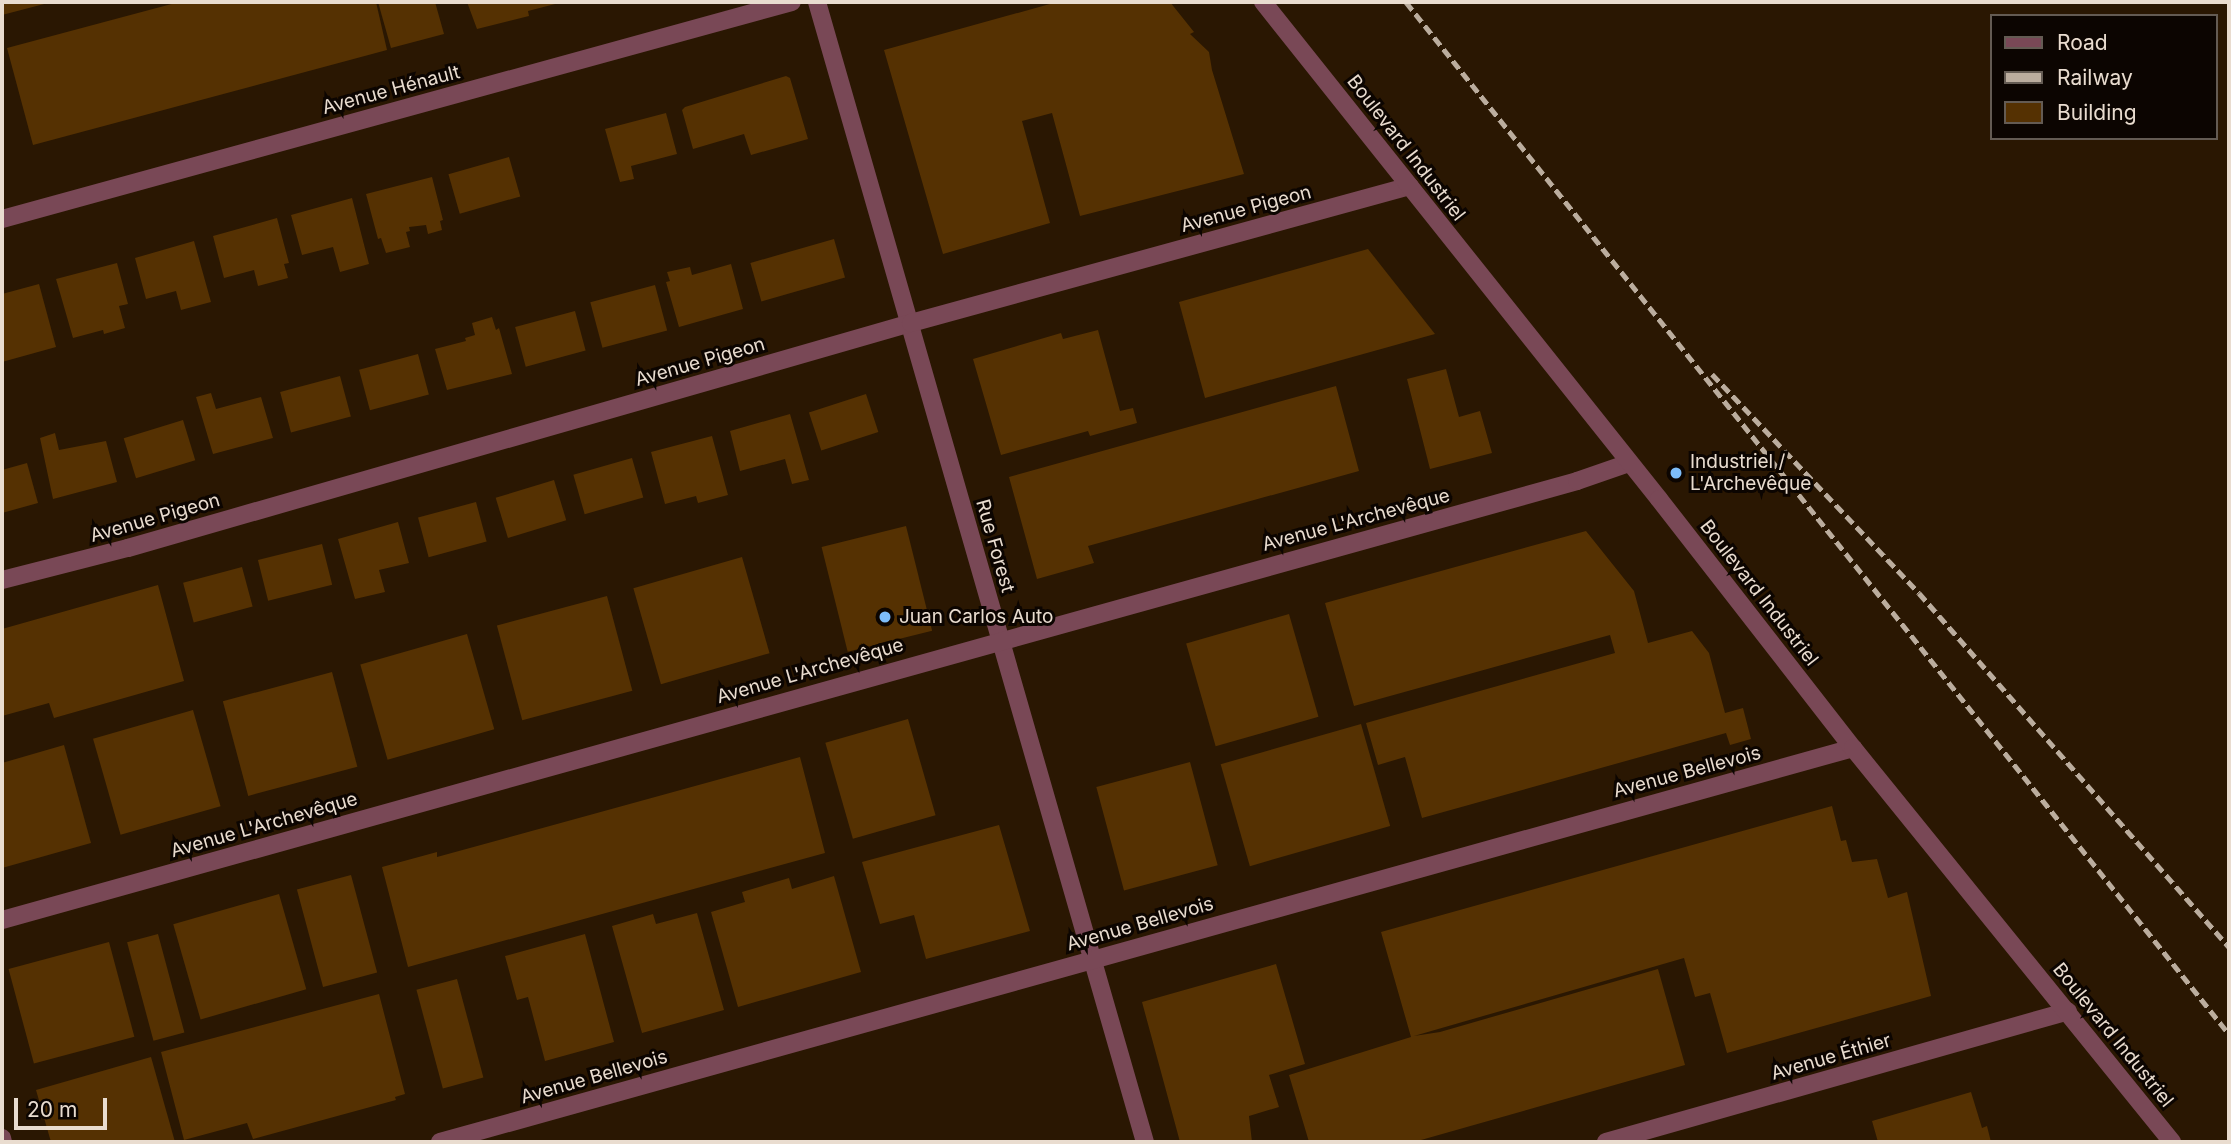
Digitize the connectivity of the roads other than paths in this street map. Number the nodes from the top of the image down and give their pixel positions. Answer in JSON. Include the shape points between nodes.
{"nodes":[{"id":1,"x":792,"y":2,"type":"edge"},
{"id":2,"x":817,"y":2,"type":"edge"},
{"id":3,"x":1263,"y":2,"type":"edge"},
{"id":4,"x":1409,"y":186,"type":"junction"},
{"id":5,"x":2,"y":219,"type":"edge"},
{"id":6,"x":911,"y":323,"type":"junction"},
{"id":7,"x":1629,"y":463,"type":"junction"},
{"id":8,"x":2,"y":580,"type":"edge"},
{"id":9,"x":1000,"y":640,"type":"junction"},
{"id":10,"x":1853,"y":748,"type":"junction"},
{"id":11,"x":2,"y":920,"type":"edge"},
{"id":12,"x":1092,"y":959,"type":"junction"},
{"id":13,"x":2068,"y":1012,"type":"junction"},
{"id":14,"x":440,"y":1142,"type":"edge"},
{"id":15,"x":1145,"y":1142,"type":"edge"},
{"id":16,"x":1606,"y":1142,"type":"edge"},
{"id":17,"x":2172,"y":1142,"type":"edge"}],
"edges":[{"from":1,"to":5,"type":"street","name":"Avenue Hénault"},
{"from":2,"to":6,"type":"street","name":"Rue Forest"},
{"from":3,"to":4,"type":"street","name":"Boulevard Industriel"},
{"from":4,"to":6,"type":"street","name":"Avenue Pigeon"},
{"from":4,"to":7,"type":"street","name":"Boulevard Industriel"},
{"from":6,"to":8,"type":"street","name":"Avenue Pigeon"},
{"from":6,"to":9,"type":"street","name":"Rue Forest"},
{"from":7,"to":9,"type":"street","name":"Avenue L'Archevêque"},
{"from":7,"to":10,"type":"street","name":"Boulevard Industriel"},
{"from":9,"to":11,"type":"street","name":"Avenue L'Archevêque"},
{"from":9,"to":12,"type":"street","name":"Rue Forest"},
{"from":10,"to":12,"type":"street","name":"Avenue Bellevois"},
{"from":10,"to":13,"type":"street","name":"Boulevard Industriel"},
{"from":12,"to":14,"type":"street","name":"Avenue Bellevois"},
{"from":12,"to":15,"type":"street","name":"Rue Forest"},
{"from":13,"to":16,"type":"street","name":"Avenue Éthier"},
{"from":13,"to":17,"type":"street","name":"Boulevard Industriel"}]}
